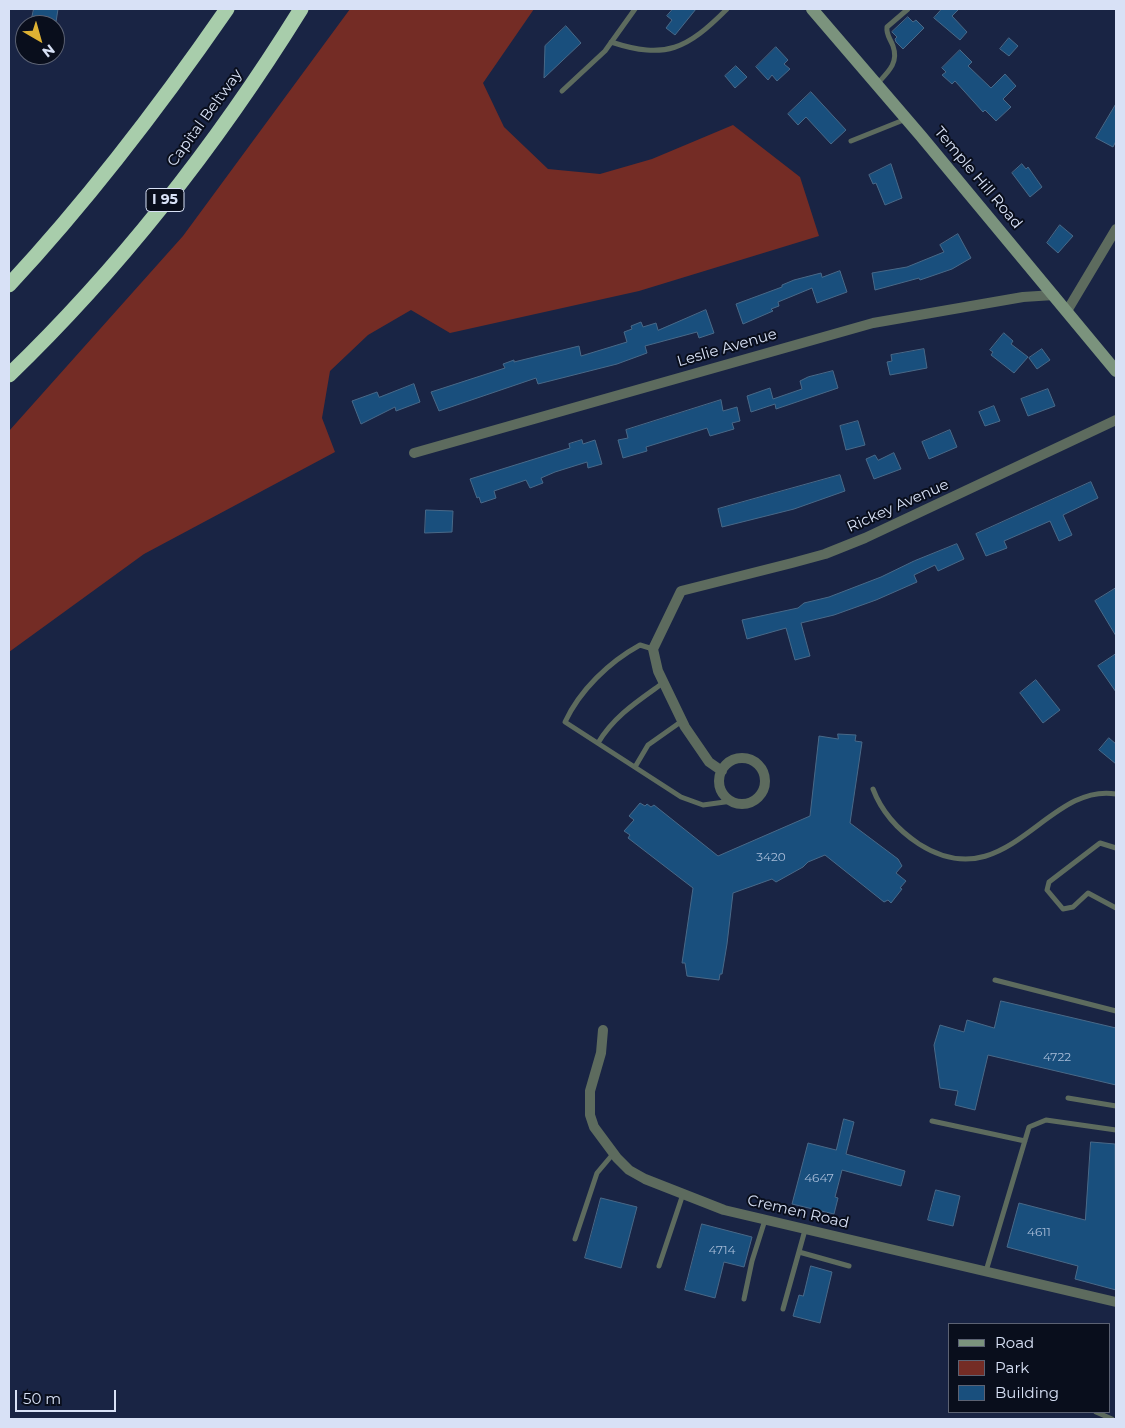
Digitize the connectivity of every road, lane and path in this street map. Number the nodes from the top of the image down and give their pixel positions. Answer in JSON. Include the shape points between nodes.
{"nodes":[{"id":1,"x":227,"y":9,"type":"edge"},
{"id":2,"x":301,"y":9,"type":"edge"},
{"id":3,"x":635,"y":9,"type":"edge"},
{"id":4,"x":727,"y":9,"type":"edge"},
{"id":5,"x":812,"y":9,"type":"edge"},
{"id":6,"x":908,"y":9,"type":"edge"},
{"id":7,"x":611,"y":42,"type":"junction"},
{"id":8,"x":877,"y":84,"type":"junction"},
{"id":9,"x":562,"y":91,"type":"dead end"},
{"id":10,"x":906,"y":118,"type":"junction"},
{"id":11,"x":851,"y":141,"type":"dead end"},
{"id":12,"x":1116,"y":230,"type":"edge"},
{"id":13,"x":9,"y":285,"type":"edge"},
{"id":14,"x":1054,"y":295,"type":"junction"},
{"id":15,"x":1067,"y":311,"type":"junction"},
{"id":16,"x":1116,"y":372,"type":"edge"},
{"id":17,"x":9,"y":375,"type":"edge"},
{"id":18,"x":1116,"y":420,"type":"edge"},
{"id":19,"x":414,"y":453,"type":"dead end"},
{"id":20,"x":653,"y":649,"type":"junction"},
{"id":21,"x":663,"y":682,"type":"junction"},
{"id":22,"x":682,"y":721,"type":"junction"},
{"id":23,"x":598,"y":743,"type":"junction"},
{"id":24,"x":635,"y":767,"type":"junction"},
{"id":25,"x":722,"y":771,"type":"junction"},
{"id":26,"x":873,"y":790,"type":"dead end"},
{"id":27,"x":1116,"y":794,"type":"edge"},
{"id":28,"x":732,"y":801,"type":"junction"},
{"id":29,"x":1116,"y":848,"type":"edge"},
{"id":30,"x":1116,"y":908,"type":"edge"},
{"id":31,"x":995,"y":980,"type":"dead end"},
{"id":32,"x":1116,"y":1011,"type":"edge"},
{"id":33,"x":603,"y":1030,"type":"dead end"},
{"id":34,"x":1068,"y":1098,"type":"dead end"},
{"id":35,"x":1116,"y":1106,"type":"edge"},
{"id":36,"x":932,"y":1121,"type":"dead end"},
{"id":37,"x":1116,"y":1130,"type":"edge"},
{"id":38,"x":1025,"y":1141,"type":"junction"},
{"id":39,"x":613,"y":1154,"type":"junction"},
{"id":40,"x":683,"y":1193,"type":"junction"},
{"id":41,"x":765,"y":1220,"type":"junction"},
{"id":42,"x":805,"y":1230,"type":"junction"},
{"id":43,"x":575,"y":1239,"type":"dead end"},
{"id":44,"x":799,"y":1252,"type":"junction"},
{"id":45,"x":659,"y":1266,"type":"dead end"},
{"id":46,"x":849,"y":1266,"type":"dead end"},
{"id":47,"x":986,"y":1271,"type":"junction"},
{"id":48,"x":744,"y":1299,"type":"dead end"},
{"id":49,"x":1116,"y":1302,"type":"edge"},
{"id":50,"x":783,"y":1309,"type":"dead end"},
{"id":51,"x":1098,"y":1413,"type":"edge"},
{"id":52,"x":1112,"y":1419,"type":"edge"}],
"edges":[{"from":1,"to":13,"type":"highway","via":[[135,137],[86,199]]},
{"from":2,"to":17,"type":"highway","name":"Capital Beltway","number":"I 95","via":[[183,179],[81,300]]},
{"from":3,"to":7,"type":"lane"},
{"from":4,"to":7,"type":"lane","via":[[686,44],[665,51],[637,50]]},
{"from":5,"to":8,"type":"main road","name":"Temple Hill Road"},
{"from":6,"to":8,"type":"lane","via":[[888,27],[886,34],[896,59]]},
{"from":7,"to":9,"type":"lane"},
{"from":8,"to":10,"type":"main road","name":"Temple Hill Road"},
{"from":10,"to":11,"type":"lane"},
{"from":10,"to":14,"type":"main road","name":"Temple Hill Road"},
{"from":12,"to":15,"type":"street"},
{"from":14,"to":15,"type":"main road","name":"Temple Hill Road"},
{"from":14,"to":19,"type":"street","name":"Leslie Avenue","via":[[1023,297],[864,325]]},
{"from":15,"to":16,"type":"main road","name":"Temple Hill Road"},
{"from":18,"to":20,"type":"street","name":"Rickey Avenue","via":[[825,554],[681,591]]},
{"from":20,"to":21,"type":"street"},
{"from":20,"to":23,"type":"lane","via":[[640,645],[620,656],[584,692],[572,709],[566,722]]},
{"from":21,"to":22,"type":"street"},
{"from":21,"to":23,"type":"lane","via":[[625,710]]},
{"from":22,"to":24,"type":"lane","via":[[648,744]]},
{"from":22,"to":25,"type":"street","via":[[709,762]]},
{"from":23,"to":24,"type":"lane"},
{"from":24,"to":28,"type":"lane","via":[[688,799],[703,804]]},
{"from":25,"to":28,"type":"street","via":[[721,788]]},
{"from":25,"to":28,"type":"street","via":[[735,759],[744,758],[752,760],[764,773],[763,790],[758,798],[741,804]]},
{"from":26,"to":27,"type":"lane","via":[[878,804],[896,826],[916,842],[937,855],[976,859],[1009,846],[1081,798],[1103,792]]},
{"from":29,"to":30,"type":"lane","via":[[1106,843],[1095,846],[1049,882],[1047,890],[1063,909],[1073,907],[1088,894]]},
{"from":31,"to":32,"type":"lane"},
{"from":33,"to":39,"type":"street","name":"Cremen Road","via":[[589,1101],[594,1127]]},
{"from":34,"to":35,"type":"lane"},
{"from":36,"to":38,"type":"lane"},
{"from":37,"to":38,"type":"lane","via":[[1046,1120],[1029,1127]]},
{"from":38,"to":47,"type":"lane"},
{"from":39,"to":40,"type":"street","name":"Cremen Road","via":[[629,1170],[645,1179]]},
{"from":39,"to":43,"type":"lane","via":[[597,1174]]},
{"from":40,"to":41,"type":"street","name":"Cremen Road","via":[[724,1210]]},
{"from":40,"to":45,"type":"lane"},
{"from":41,"to":42,"type":"street","name":"Cremen Road"},
{"from":41,"to":48,"type":"lane"},
{"from":42,"to":44,"type":"lane"},
{"from":42,"to":47,"type":"street","name":"Cremen Road"},
{"from":44,"to":46,"type":"lane"},
{"from":44,"to":50,"type":"lane"},
{"from":47,"to":49,"type":"street","name":"Cremen Road"},
{"from":51,"to":52,"type":"lane"}]}
